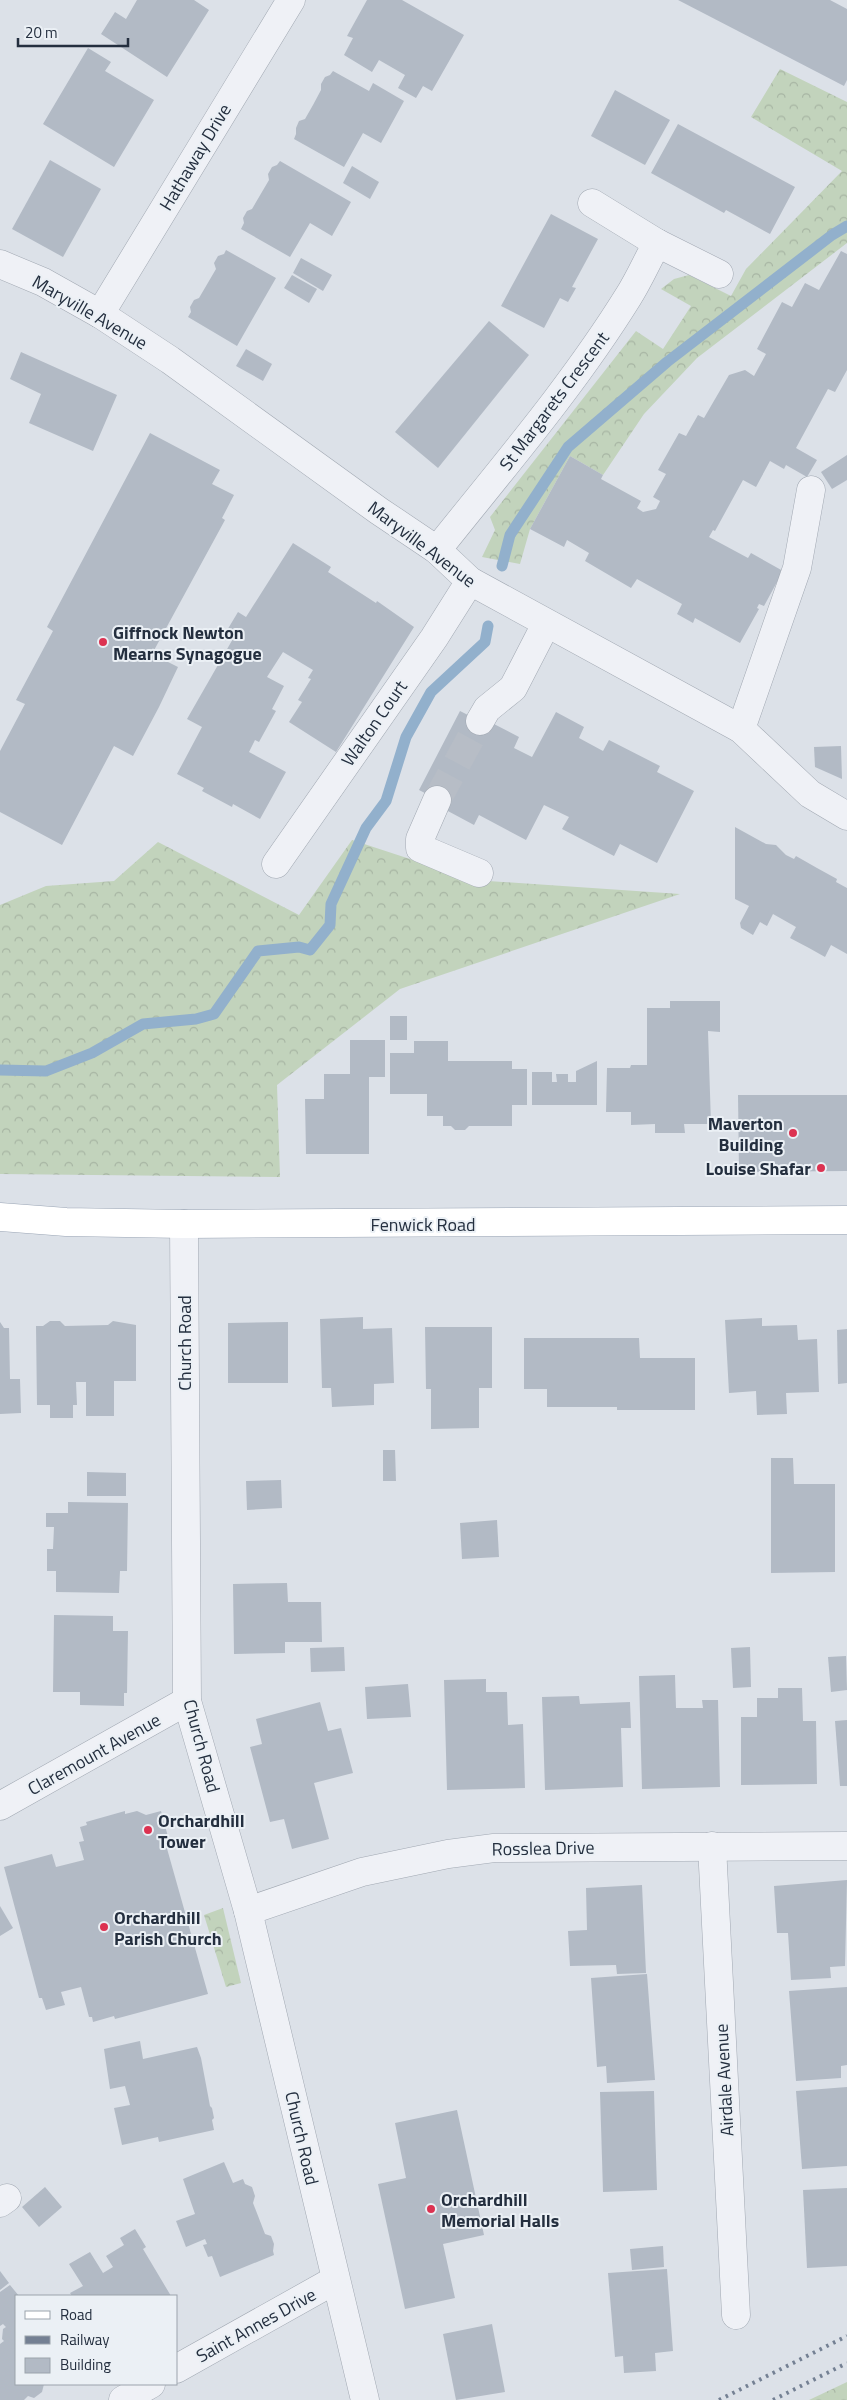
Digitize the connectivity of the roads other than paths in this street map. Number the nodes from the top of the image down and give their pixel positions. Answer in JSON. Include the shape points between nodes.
{"nodes":[{"id":1,"x":291,"y":0,"type":"edge"},
{"id":2,"x":592,"y":203,"type":"dead end"},
{"id":3,"x":656,"y":243,"type":"junction"},
{"id":4,"x":0,"y":264,"type":"edge"},
{"id":5,"x":719,"y":274,"type":"dead end"},
{"id":6,"x":100,"y":314,"type":"junction"},
{"id":7,"x":811,"y":490,"type":"dead end"},
{"id":8,"x":437,"y":550,"type":"junction"},
{"id":9,"x":470,"y":581,"type":"junction"},
{"id":10,"x":546,"y":624,"type":"junction"},
{"id":11,"x":480,"y":721,"type":"tunnel mouth"},
{"id":12,"x":741,"y":729,"type":"junction"},
{"id":13,"x":438,"y":800,"type":"tunnel mouth"},
{"id":14,"x":847,"y":816,"type":"edge"},
{"id":15,"x":276,"y":864,"type":"dead end"},
{"id":16,"x":479,"y":873,"type":"dead end"},
{"id":17,"x":0,"y":1217,"type":"edge"},
{"id":18,"x":847,"y":1220,"type":"edge"},
{"id":19,"x":184,"y":1224,"type":"junction"},
{"id":20,"x":187,"y":1701,"type":"junction"},
{"id":21,"x":0,"y":1806,"type":"edge"},
{"id":22,"x":712,"y":1846,"type":"junction"},
{"id":23,"x":847,"y":1846,"type":"edge"},
{"id":24,"x":248,"y":1911,"type":"junction"},
{"id":25,"x":335,"y":2280,"type":"junction"},
{"id":26,"x":736,"y":2315,"type":"dead end"},
{"id":27,"x":178,"y":2368,"type":"edge"},
{"id":28,"x":149,"y":2385,"type":"edge"},
{"id":29,"x":123,"y":2400,"type":"edge"},
{"id":30,"x":366,"y":2400,"type":"edge"}],
"edges":[{"from":1,"to":6,"type":"street","name":"Hathaway Drive"},
{"from":2,"to":3,"type":"street"},
{"from":3,"to":5,"type":"street"},
{"from":3,"to":8,"type":"street","name":"St Margarets Crescent","via":[[630,296],[587,359],[523,446]]},
{"from":4,"to":6,"type":"street","name":"Maryville Avenue","via":[[43,282]]},
{"from":6,"to":8,"type":"street","name":"Maryville Avenue"},
{"from":7,"to":12,"type":"street","via":[[797,568]]},
{"from":8,"to":9,"type":"street","name":"Maryville Avenue"},
{"from":9,"to":10,"type":"street","name":"Maryville Avenue"},
{"from":9,"to":15,"type":"street","name":"Walton Court","via":[[434,638]]},
{"from":10,"to":11,"type":"street","via":[[513,688],[487,709]]},
{"from":10,"to":12,"type":"street","name":"Maryville Avenue"},
{"from":12,"to":14,"type":"street","name":"Maryville Avenue","via":[[810,794]]},
{"from":13,"to":16,"type":"street","via":[[420,839],[420,848]]},
{"from":17,"to":19,"type":"main road","name":"Fenwick Road"},
{"from":18,"to":19,"type":"main road","name":"Fenwick Road"},
{"from":19,"to":20,"type":"street","name":"Church Road"},
{"from":20,"to":21,"type":"street","name":"Claremount Avenue"},
{"from":20,"to":24,"type":"street","name":"Church Road"},
{"from":22,"to":23,"type":"street","name":"Rosslea Drive"},
{"from":22,"to":24,"type":"street","name":"Rosslea Drive","via":[[494,1848],[448,1854],[362,1872]]},
{"from":22,"to":26,"type":"street","name":"Airdale Avenue"},
{"from":24,"to":25,"type":"street","name":"Church Road"},
{"from":25,"to":27,"type":"street","name":"Saint Annes Drive"},
{"from":25,"to":30,"type":"street","name":"Church Road"},
{"from":28,"to":29,"type":"street"}]}
